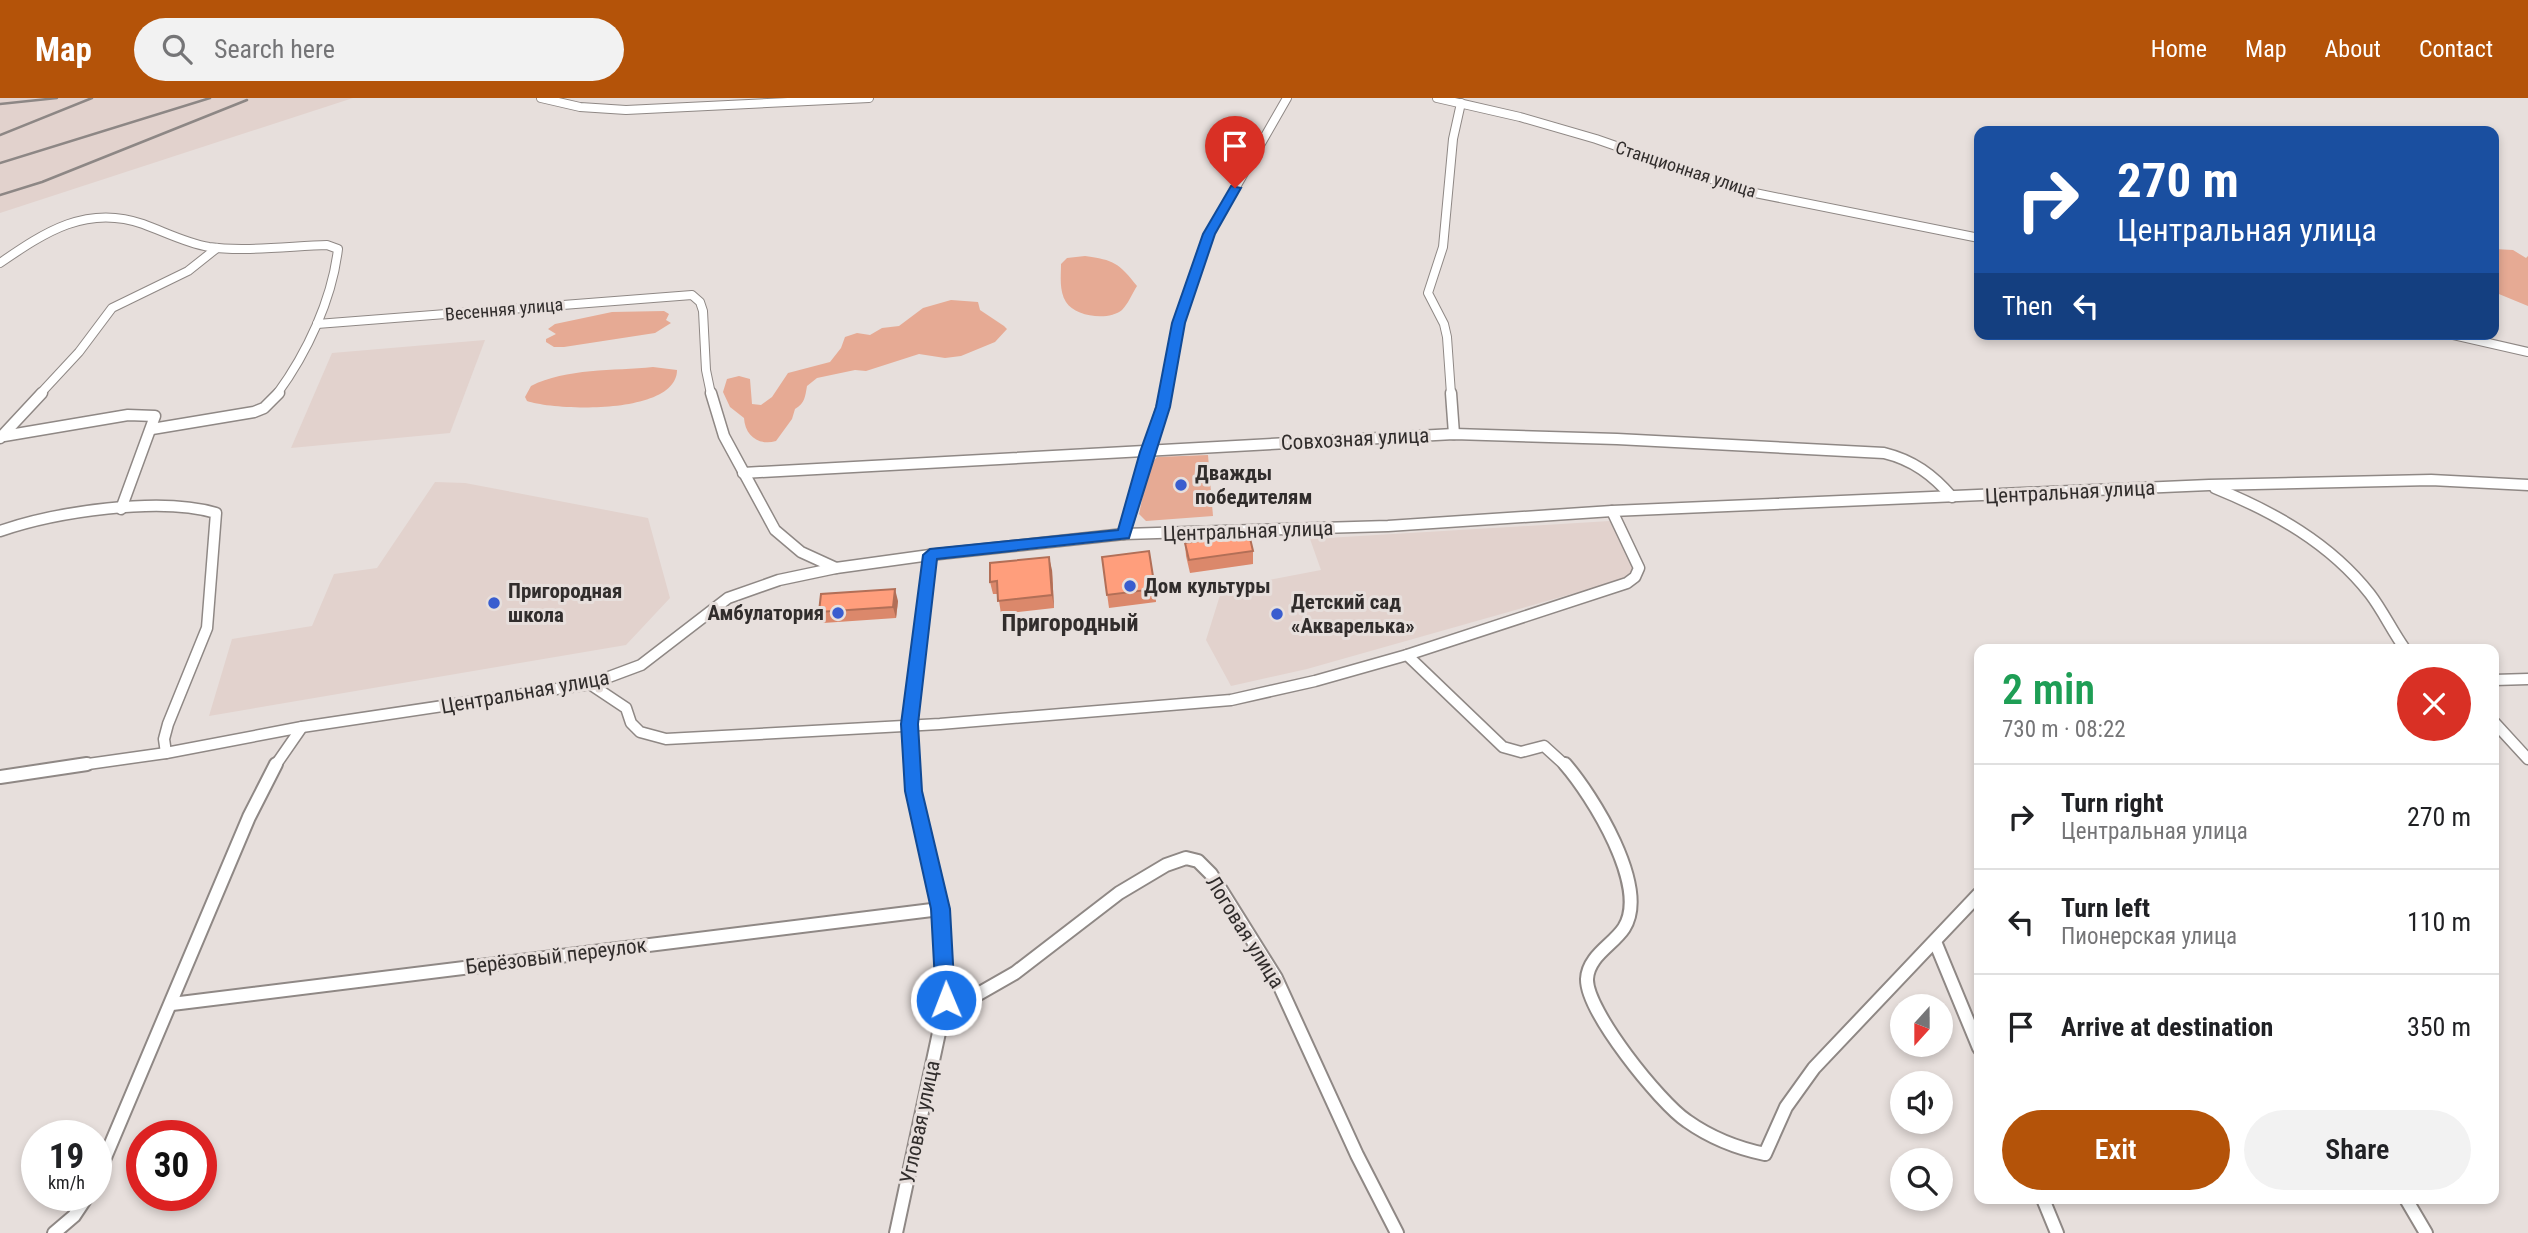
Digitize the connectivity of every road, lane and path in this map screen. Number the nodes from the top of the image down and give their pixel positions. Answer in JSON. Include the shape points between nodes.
{"nodes":[{"id":1,"x":541,"y":98,"type":"edge"},
{"id":2,"x":869,"y":98,"type":"edge"},
{"id":3,"x":1287,"y":98,"type":"edge"},
{"id":4,"x":1437,"y":98,"type":"edge"},
{"id":5,"x":1461,"y":103,"type":"junction"},
{"id":6,"x":1974,"y":237,"type":"edge"},
{"id":7,"x":217,"y":248,"type":"junction"},
{"id":8,"x":0,"y":263,"type":"edge"},
{"id":9,"x":317,"y":324,"type":"junction"},
{"id":10,"x":2475,"y":340,"type":"edge"},
{"id":11,"x":2528,"y":352,"type":"edge"},
{"id":12,"x":152,"y":429,"type":"junction"},
{"id":13,"x":1454,"y":434,"type":"junction"},
{"id":14,"x":2,"y":437,"type":"edge"},
{"id":15,"x":1147,"y":452,"type":"junction"},
{"id":16,"x":743,"y":473,"type":"junction"},
{"id":17,"x":2209,"y":485,"type":"junction"},
{"id":18,"x":2528,"y":485,"type":"edge"},
{"id":19,"x":1952,"y":497,"type":"junction"},
{"id":20,"x":121,"y":509,"type":"junction"},
{"id":21,"x":1612,"y":511,"type":"junction"},
{"id":22,"x":0,"y":531,"type":"edge"},
{"id":23,"x":1124,"y":534,"type":"junction"},
{"id":24,"x":930,"y":555,"type":"junction"},
{"id":25,"x":836,"y":568,"type":"junction"},
{"id":26,"x":2401,"y":644,"type":"edge"},
{"id":27,"x":1407,"y":654,"type":"junction"},
{"id":28,"x":2528,"y":679,"type":"edge"},
{"id":29,"x":2499,"y":680,"type":"edge"},
{"id":30,"x":590,"y":684,"type":"junction"},
{"id":31,"x":909,"y":724,"type":"junction"},
{"id":32,"x":302,"y":727,"type":"junction"},
{"id":33,"x":2499,"y":727,"type":"edge"},
{"id":34,"x":166,"y":753,"type":"junction"},
{"id":35,"x":2528,"y":759,"type":"edge"},
{"id":36,"x":0,"y":777,"type":"edge"},
{"id":37,"x":1974,"y":900,"type":"edge"},
{"id":38,"x":940,"y":909,"type":"junction"},
{"id":39,"x":1936,"y":944,"type":"junction"},
{"id":40,"x":946,"y":1000,"type":"junction"},
{"id":41,"x":172,"y":1004,"type":"junction"},
{"id":42,"x":1974,"y":1036,"type":"edge"},
{"id":43,"x":112,"y":1142,"type":"edge"},
{"id":44,"x":2045,"y":1204,"type":"edge"},
{"id":45,"x":2409,"y":1204,"type":"edge"},
{"id":46,"x":77,"y":1211,"type":"edge"},
{"id":47,"x":59,"y":1231,"type":"edge"},
{"id":48,"x":897,"y":1233,"type":"edge"},
{"id":49,"x":1398,"y":1233,"type":"edge"},
{"id":50,"x":2057,"y":1233,"type":"edge"},
{"id":51,"x":2426,"y":1233,"type":"edge"}],
"edges":[{"from":1,"to":2,"type":"street","via":[[570,106],[633,109]]},
{"from":3,"to":15,"type":"street","via":[[1209,234],[1179,323],[1163,407]]},
{"from":4,"to":5,"type":"street","name":"Станционная улица"},
{"from":5,"to":6,"type":"street","name":"Станционная улица","via":[[1596,139],[1745,191]]},
{"from":5,"to":13,"type":"street","via":[[1449,147],[1443,248],[1429,293],[1447,337]]},
{"from":7,"to":8,"type":"street","via":[[177,240],[131,220],[93,216],[71,219],[51,229]]},
{"from":7,"to":9,"type":"street","via":[[315,245],[338,249]]},
{"from":7,"to":14,"type":"street","via":[[188,271],[112,308]]},
{"from":9,"to":12,"type":"street","via":[[277,396],[264,408]]},
{"from":9,"to":16,"type":"street","name":"Весенняя улица","via":[[692,295],[703,311],[706,370],[715,413]]},
{"from":10,"to":11,"type":"street"},
{"from":12,"to":14,"type":"street","via":[[155,416],[146,413]]},
{"from":12,"to":20,"type":"street"},
{"from":13,"to":15,"type":"street","name":"Совхозная улица"},
{"from":13,"to":19,"type":"street","name":"Совхозная улица","via":[[1884,453],[1904,456],[1920,466]]},
{"from":15,"to":16,"type":"street","name":"Совхозная улица"},
{"from":15,"to":23,"type":"street"},
{"from":16,"to":25,"type":"street","via":[[782,538]]},
{"from":17,"to":18,"type":"street","name":"Центральная улица","via":[[2431,480]]},
{"from":17,"to":19,"type":"street","name":"Центральная улица"},
{"from":17,"to":26,"type":"street","via":[[2262,508],[2316,542],[2358,580]]},
{"from":19,"to":21,"type":"street","name":"Центральная улица"},
{"from":20,"to":22,"type":"street","via":[[52,516]]},
{"from":20,"to":34,"type":"street","via":[[198,508],[216,513],[207,628],[168,724]]},
{"from":21,"to":23,"type":"street","name":"Центральная улица","via":[[1388,526]]},
{"from":21,"to":27,"type":"street","name":"Центральная улица","via":[[1639,568],[1627,583]]},
{"from":23,"to":24,"type":"street","name":"Центральная улица"},
{"from":24,"to":25,"type":"street","name":"Центральная улица"},
{"from":24,"to":31,"type":"street","name":"Угловая улица"},
{"from":25,"to":30,"type":"street","name":"Центральная улица","via":[[779,580],[728,598],[641,665]]},
{"from":27,"to":31,"type":"street","name":"Центральная улица","via":[[1231,700]]},
{"from":27,"to":39,"type":"street","via":[[1503,747],[1515,752],[1544,746],[1587,793],[1621,861],[1630,910],[1626,925],[1589,969],[1590,994],[1606,1023],[1672,1109],[1707,1134],[1765,1154],[1777,1119],[1795,1090]]},
{"from":28,"to":29,"type":"street"},
{"from":30,"to":31,"type":"street","name":"Центральная улица","via":[[626,708],[635,730],[666,740]]},
{"from":30,"to":32,"type":"street","name":"Центральная улица"},
{"from":31,"to":38,"type":"street","name":"Угловая улица","via":[[914,791]]},
{"from":32,"to":34,"type":"street","name":"Центральная улица"},
{"from":32,"to":41,"type":"street","via":[[279,759],[249,817]]},
{"from":33,"to":35,"type":"street"},
{"from":34,"to":36,"type":"street","name":"Центральная улица"},
{"from":37,"to":39,"type":"street"},
{"from":38,"to":40,"type":"street","name":"Угловая улица"},
{"from":38,"to":41,"type":"street","name":"Берёзовый переулок"},
{"from":39,"to":42,"type":"street"},
{"from":40,"to":48,"type":"street","name":"Угловая улица"},
{"from":40,"to":49,"type":"street","name":"Логовая улица","via":[[973,997],[1015,973],[1143,877],[1186,858],[1198,861],[1211,874],[1276,978]]},
{"from":41,"to":43,"type":"street"},
{"from":44,"to":50,"type":"street"},
{"from":45,"to":51,"type":"street"},
{"from":46,"to":47,"type":"street"}]}
